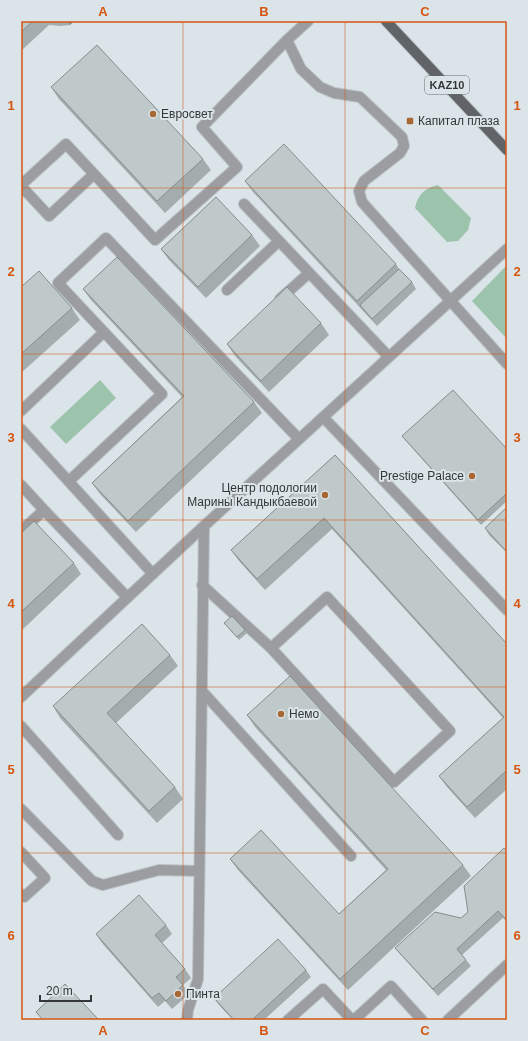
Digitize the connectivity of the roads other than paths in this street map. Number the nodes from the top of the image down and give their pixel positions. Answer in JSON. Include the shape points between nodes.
{"nodes":[{"id":1,"x":308,"y":21,"type":"edge"},
{"id":2,"x":386,"y":21,"type":"edge"},
{"id":3,"x":287,"y":40,"type":"junction"},
{"id":4,"x":507,"y":150,"type":"edge"},
{"id":5,"x":94,"y":174,"type":"junction"},
{"id":6,"x":21,"y":186,"type":"edge"},
{"id":7,"x":244,"y":204,"type":"dead end"},
{"id":8,"x":279,"y":241,"type":"junction"},
{"id":9,"x":507,"y":249,"type":"edge"},
{"id":10,"x":309,"y":273,"type":"junction"},
{"id":11,"x":226,"y":290,"type":"dead end"},
{"id":12,"x":451,"y":300,"type":"junction"},
{"id":13,"x":271,"y":307,"type":"edge"},
{"id":14,"x":104,"y":332,"type":"junction"},
{"id":15,"x":389,"y":357,"type":"junction"},
{"id":16,"x":507,"y":364,"type":"edge"},
{"id":17,"x":21,"y":411,"type":"edge"},
{"id":18,"x":323,"y":417,"type":"junction"},
{"id":19,"x":21,"y":429,"type":"edge"},
{"id":20,"x":299,"y":439,"type":"junction"},
{"id":21,"x":69,"y":481,"type":"junction"},
{"id":22,"x":21,"y":485,"type":"edge"},
{"id":23,"x":44,"y":510,"type":"junction"},
{"id":24,"x":204,"y":526,"type":"junction"},
{"id":25,"x":21,"y":531,"type":"edge"},
{"id":26,"x":153,"y":574,"type":"junction"},
{"id":27,"x":202,"y":585,"type":"junction"},
{"id":28,"x":127,"y":597,"type":"junction"},
{"id":29,"x":507,"y":610,"type":"edge"},
{"id":30,"x":271,"y":648,"type":"junction"},
{"id":31,"x":202,"y":691,"type":"junction"},
{"id":32,"x":21,"y":697,"type":"edge"},
{"id":33,"x":21,"y":726,"type":"edge"},
{"id":34,"x":21,"y":809,"type":"edge"},
{"id":35,"x":118,"y":835,"type":"dead end"},
{"id":36,"x":21,"y":852,"type":"edge"},
{"id":37,"x":351,"y":856,"type":"dead end"},
{"id":38,"x":199,"y":871,"type":"junction"},
{"id":39,"x":21,"y":894,"type":"edge"},
{"id":40,"x":507,"y":965,"type":"edge"},
{"id":41,"x":417,"y":1018,"type":"edge"},
{"id":42,"x":187,"y":1020,"type":"edge"},
{"id":43,"x":288,"y":1020,"type":"edge"},
{"id":44,"x":353,"y":1020,"type":"edge"},
{"id":45,"x":448,"y":1020,"type":"edge"}],
"edges":[{"from":1,"to":3,"type":"street"},
{"from":2,"to":4,"type":"main road","number":"KAZ10"},
{"from":3,"to":5,"type":"street","via":[[202,127],[237,167],[155,240]]},
{"from":3,"to":12,"type":"street","via":[[301,69],[320,87],[334,93],[360,97],[402,137],[404,146],[400,153],[364,181],[359,192],[362,202]]},
{"from":5,"to":6,"type":"street","via":[[66,144]]},
{"from":5,"to":6,"type":"street","via":[[49,216]]},
{"from":7,"to":8,"type":"street"},
{"from":8,"to":10,"type":"street"},
{"from":8,"to":11,"type":"street"},
{"from":9,"to":12,"type":"street"},
{"from":10,"to":13,"type":"street"},
{"from":10,"to":15,"type":"street"},
{"from":12,"to":15,"type":"street"},
{"from":12,"to":16,"type":"street"},
{"from":14,"to":17,"type":"street"},
{"from":14,"to":20,"type":"street","via":[[58,283],[106,238]]},
{"from":14,"to":21,"type":"street","via":[[162,394]]},
{"from":15,"to":18,"type":"street"},
{"from":18,"to":20,"type":"street"},
{"from":18,"to":29,"type":"street"},
{"from":19,"to":21,"type":"street"},
{"from":20,"to":24,"type":"street"},
{"from":21,"to":26,"type":"street"},
{"from":22,"to":23,"type":"street"},
{"from":23,"to":25,"type":"street"},
{"from":23,"to":28,"type":"street"},
{"from":24,"to":26,"type":"street"},
{"from":24,"to":27,"type":"street"},
{"from":26,"to":28,"type":"street"},
{"from":27,"to":30,"type":"street"},
{"from":27,"to":31,"type":"street"},
{"from":28,"to":32,"type":"street"},
{"from":30,"to":30,"type":"street","via":[[394,782],[450,731],[327,597]]},
{"from":31,"to":37,"type":"street"},
{"from":31,"to":38,"type":"street"},
{"from":33,"to":35,"type":"street"},
{"from":34,"to":38,"type":"street","via":[[92,881],[103,885],[159,870]]},
{"from":36,"to":39,"type":"street","via":[[45,878],[24,897]]},
{"from":38,"to":42,"type":"street","via":[[198,979]]},
{"from":40,"to":45,"type":"street"},
{"from":41,"to":44,"type":"street","via":[[391,986]]},
{"from":43,"to":44,"type":"street","via":[[323,989]]}]}
